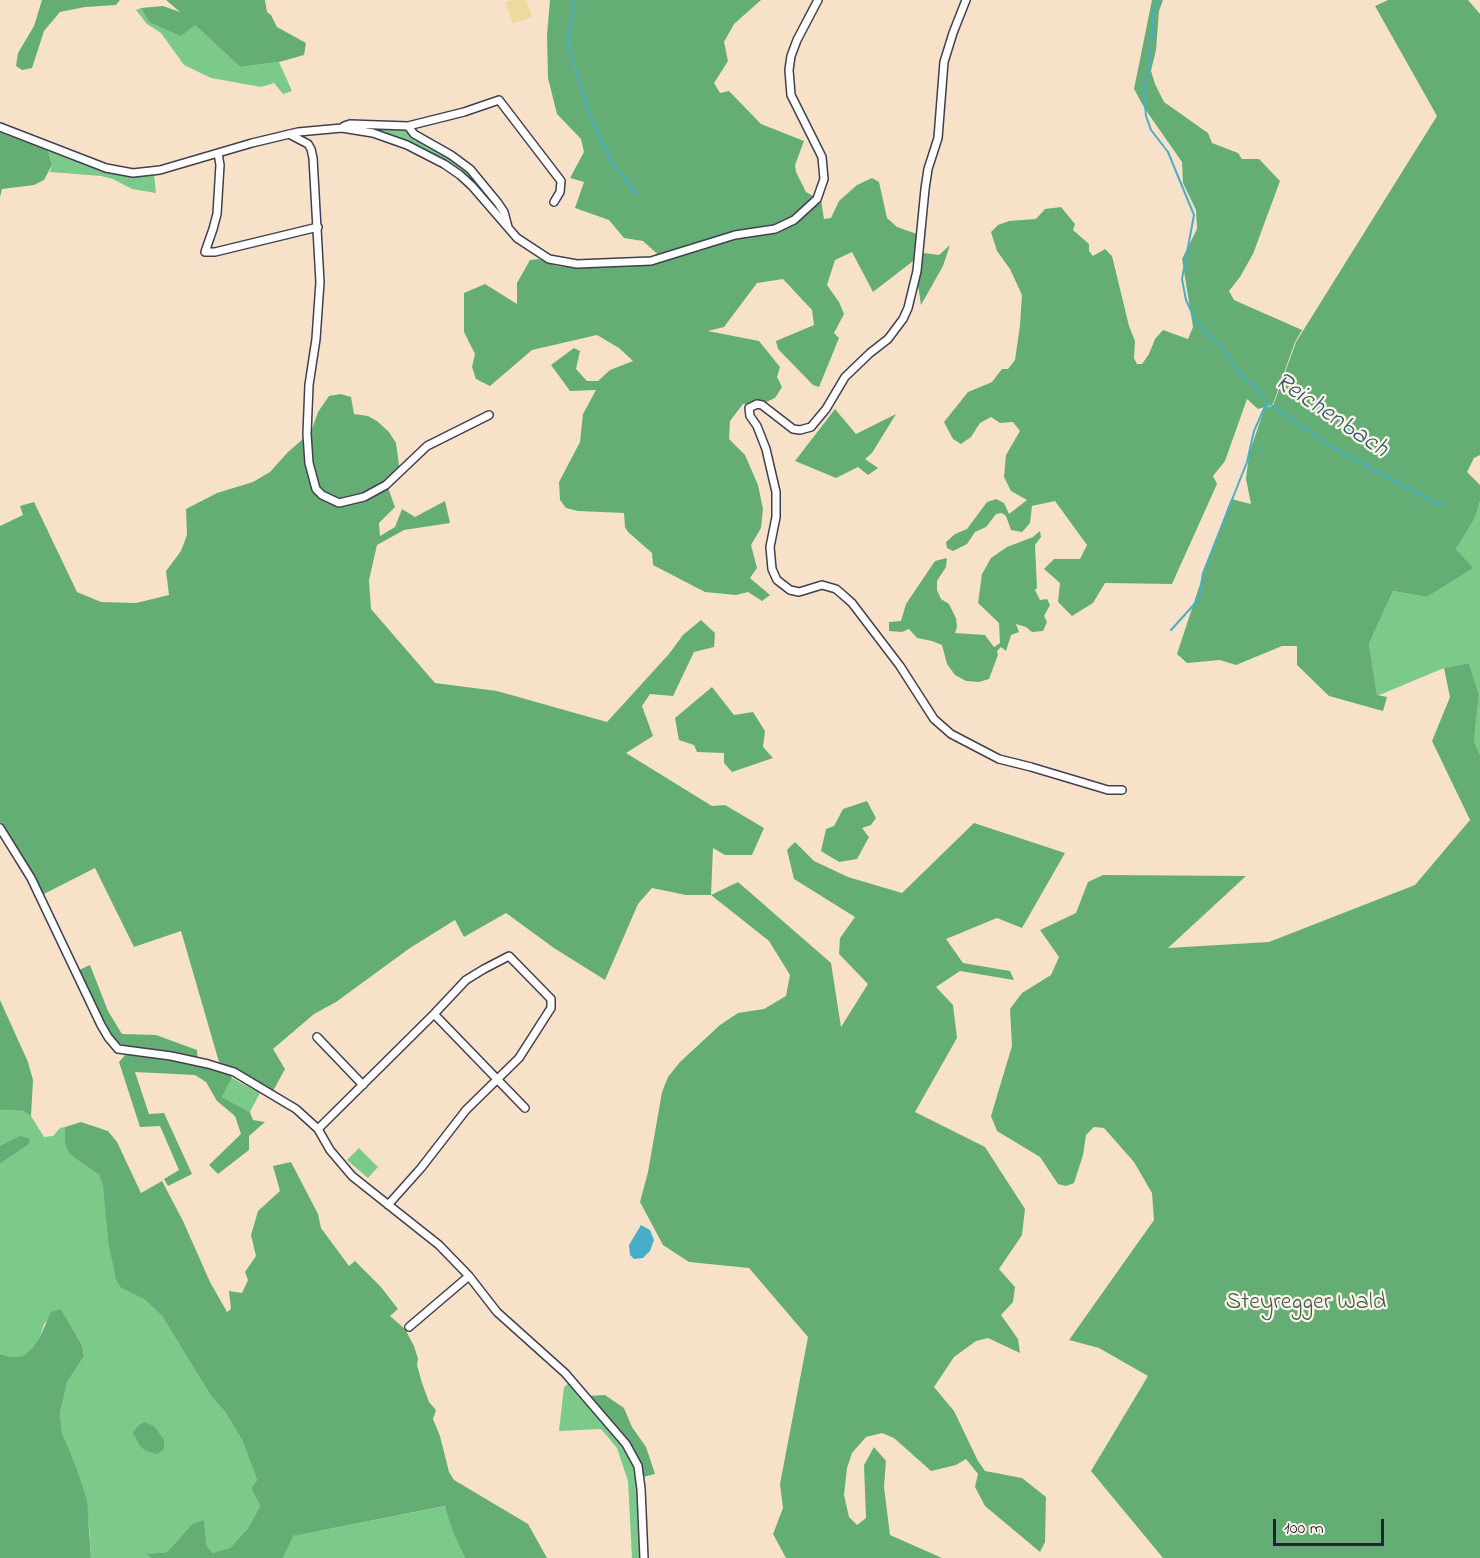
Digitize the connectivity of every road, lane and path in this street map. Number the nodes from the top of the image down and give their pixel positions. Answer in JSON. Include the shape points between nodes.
{"nodes":[{"id":1,"x":818,"y":0,"type":"edge"},
{"id":2,"x":966,"y":0,"type":"edge"},
{"id":3,"x":408,"y":126,"type":"junction"},
{"id":4,"x":0,"y":127,"type":"edge"},
{"id":5,"x":342,"y":128,"type":"junction"},
{"id":6,"x":288,"y":134,"type":"junction"},
{"id":7,"x":218,"y":153,"type":"junction"},
{"id":8,"x":554,"y":202,"type":"dead end"},
{"id":9,"x":318,"y":227,"type":"junction"},
{"id":10,"x":509,"y":229,"type":"junction"},
{"id":11,"x":489,"y":415,"type":"dead end"},
{"id":12,"x":1122,"y":790,"type":"dead end"},
{"id":13,"x":0,"y":828,"type":"edge"},
{"id":14,"x":434,"y":1014,"type":"junction"},
{"id":15,"x":317,"y":1037,"type":"dead end"},
{"id":16,"x":498,"y":1079,"type":"junction"},
{"id":17,"x":363,"y":1085,"type":"junction"},
{"id":18,"x":525,"y":1108,"type":"dead end"},
{"id":19,"x":318,"y":1129,"type":"junction"},
{"id":20,"x":388,"y":1205,"type":"junction"},
{"id":21,"x":469,"y":1276,"type":"junction"},
{"id":22,"x":409,"y":1327,"type":"dead end"},
{"id":23,"x":644,"y":1558,"type":"edge"}],
"edges":[{"from":1,"to":10,"type":"street","via":[[791,56],[789,82],[796,107],[822,157],[824,179],[817,199],[794,220],[775,230],[735,235],[636,263],[560,262],[534,251]]},
{"from":2,"to":12,"type":"street","via":[[944,62],[938,138],[928,170],[916,271],[903,319],[894,333],[845,377],[811,427],[794,429],[762,405],[749,408],[766,449],[776,492],[770,547],[772,569],[777,580],[790,590],[799,592],[822,585],[836,589],[852,603],[900,666],[933,719],[951,734],[999,759],[1108,790]]},
{"from":3,"to":5,"type":"street","via":[[350,124]]},
{"from":3,"to":8,"type":"street","via":[[500,100],[561,181]]},
{"from":3,"to":10,"type":"street","via":[[480,180],[504,212]]},
{"from":4,"to":7,"type":"street","via":[[106,168],[133,173],[152,172]]},
{"from":5,"to":6,"type":"street"},
{"from":5,"to":10,"type":"street","via":[[389,138],[444,164],[472,186]]},
{"from":6,"to":7,"type":"street"},
{"from":6,"to":9,"type":"street","via":[[311,149]]},
{"from":7,"to":9,"type":"street","via":[[217,214],[205,252]]},
{"from":9,"to":11,"type":"street","via":[[319,308],[307,434],[316,489],[339,502],[364,497],[386,484],[427,446]]},
{"from":13,"to":19,"type":"street","via":[[31,878],[104,1031],[118,1049],[180,1058],[234,1072],[296,1109]]},
{"from":14,"to":16,"type":"street"},
{"from":14,"to":16,"type":"street","via":[[469,978],[509,956],[551,999],[551,1008],[519,1058]]},
{"from":14,"to":17,"type":"street"},
{"from":15,"to":17,"type":"street"},
{"from":16,"to":18,"type":"street"},
{"from":16,"to":20,"type":"street","via":[[466,1110]]},
{"from":17,"to":19,"type":"street"},
{"from":19,"to":20,"type":"street","via":[[352,1176]]},
{"from":20,"to":21,"type":"street","via":[[439,1245]]},
{"from":21,"to":22,"type":"street"},
{"from":21,"to":23,"type":"street","via":[[497,1312],[565,1373],[632,1454],[640,1476]]}]}
